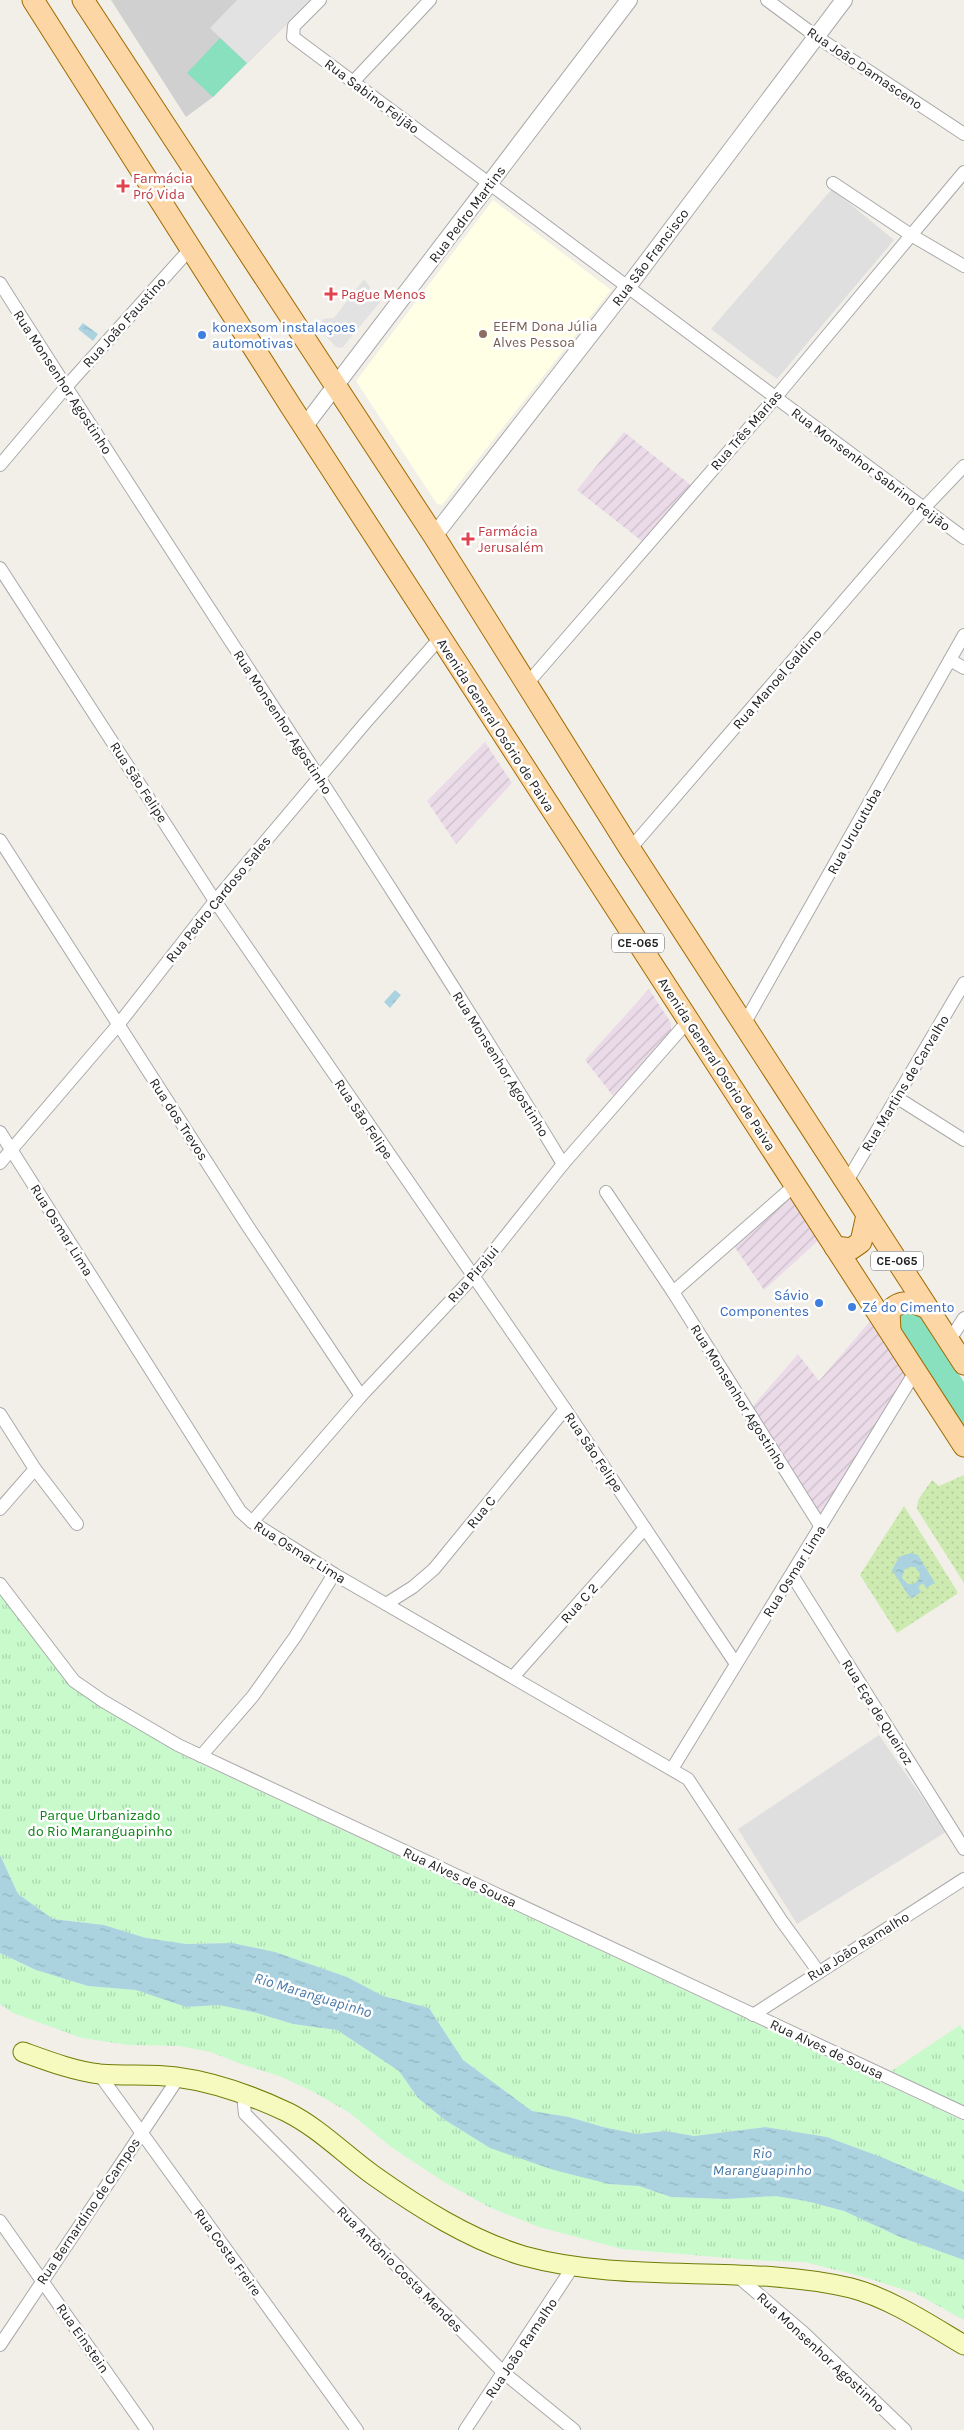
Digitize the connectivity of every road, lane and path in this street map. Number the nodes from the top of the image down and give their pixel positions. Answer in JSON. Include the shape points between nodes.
{"nodes":[{"id":1,"x":33,"y":0,"type":"edge"},
{"id":2,"x":83,"y":0,"type":"edge"},
{"id":3,"x":320,"y":0,"type":"edge"},
{"id":4,"x":430,"y":0,"type":"edge"},
{"id":5,"x":629,"y":0,"type":"edge"},
{"id":6,"x":767,"y":0,"type":"edge"},
{"id":7,"x":844,"y":0,"type":"edge"},
{"id":8,"x":817,"y":36,"type":"junction"},
{"id":9,"x":353,"y":82,"type":"junction"},
{"id":10,"x":964,"y":134,"type":"edge"},
{"id":11,"x":964,"y":172,"type":"edge"},
{"id":12,"x":833,"y":183,"type":"dead end"},
{"id":13,"x":490,"y":185,"type":"junction"},
{"id":14,"x":911,"y":235,"type":"junction"},
{"id":15,"x":191,"y":248,"type":"junction"},
{"id":16,"x":964,"y":266,"type":"edge"},
{"id":17,"x":0,"y":283,"type":"edge"},
{"id":18,"x":627,"y":287,"type":"junction"},
{"id":19,"x":335,"y":385,"type":"junction"},
{"id":20,"x":66,"y":387,"type":"junction"},
{"id":21,"x":775,"y":398,"type":"junction"},
{"id":22,"x":304,"y":427,"type":"junction"},
{"id":23,"x":0,"y":465,"type":"edge"},
{"id":24,"x":964,"y":466,"type":"edge"},
{"id":25,"x":924,"y":508,"type":"junction"},
{"id":26,"x":434,"y":536,"type":"junction"},
{"id":27,"x":964,"y":538,"type":"edge"},
{"id":28,"x":0,"y":568,"type":"edge"},
{"id":29,"x":964,"y":635,"type":"edge"},
{"id":30,"x":440,"y":638,"type":"junction"},
{"id":31,"x":950,"y":660,"type":"junction"},
{"id":32,"x":964,"y":668,"type":"edge"},
{"id":33,"x":526,"y":685,"type":"junction"},
{"id":34,"x":319,"y":777,"type":"junction"},
{"id":35,"x":0,"y":840,"type":"edge"},
{"id":36,"x":630,"y":849,"type":"junction"},
{"id":37,"x":215,"y":901,"type":"junction"},
{"id":38,"x":964,"y":983,"type":"edge"},
{"id":39,"x":688,"y":1020,"type":"junction"},
{"id":40,"x":118,"y":1025,"type":"junction"},
{"id":41,"x":744,"y":1026,"type":"junction"},
{"id":42,"x":896,"y":1098,"type":"junction"},
{"id":43,"x":0,"y":1132,"type":"edge"},
{"id":44,"x":964,"y":1140,"type":"edge"},
{"id":45,"x":11,"y":1150,"type":"junction"},
{"id":46,"x":0,"y":1163,"type":"edge"},
{"id":47,"x":563,"y":1164,"type":"junction"},
{"id":48,"x":846,"y":1183,"type":"junction"},
{"id":49,"x":795,"y":1184,"type":"junction"},
{"id":50,"x":606,"y":1192,"type":"dead end"},
{"id":51,"x":867,"y":1215,"type":"junction"},
{"id":52,"x":835,"y":1247,"type":"junction"},
{"id":53,"x":472,"y":1277,"type":"junction"},
{"id":54,"x":673,"y":1292,"type":"junction"},
{"id":55,"x":927,"y":1308,"type":"junction"},
{"id":56,"x":964,"y":1318,"type":"edge"},
{"id":57,"x":890,"y":1331,"type":"junction"},
{"id":58,"x":949,"y":1341,"type":"junction"},
{"id":59,"x":964,"y":1364,"type":"edge"},
{"id":60,"x":916,"y":1372,"type":"junction"},
{"id":61,"x":361,"y":1396,"type":"junction"},
{"id":62,"x":565,"y":1409,"type":"junction"},
{"id":63,"x":0,"y":1414,"type":"edge"},
{"id":64,"x":964,"y":1446,"type":"edge"},
{"id":65,"x":36,"y":1469,"type":"junction"},
{"id":66,"x":0,"y":1509,"type":"edge"},
{"id":67,"x":252,"y":1522,"type":"junction"},
{"id":68,"x":77,"y":1524,"type":"dead end"},
{"id":69,"x":821,"y":1527,"type":"junction"},
{"id":70,"x":645,"y":1528,"type":"junction"},
{"id":71,"x":334,"y":1574,"type":"junction"},
{"id":72,"x":792,"y":1575,"type":"junction"},
{"id":73,"x":0,"y":1584,"type":"edge"},
{"id":74,"x":386,"y":1604,"type":"junction"},
{"id":75,"x":736,"y":1664,"type":"junction"},
{"id":76,"x":513,"y":1677,"type":"junction"},
{"id":77,"x":201,"y":1756,"type":"junction"},
{"id":78,"x":672,"y":1769,"type":"junction"},
{"id":79,"x":964,"y":1849,"type":"edge"},
{"id":80,"x":964,"y":1879,"type":"edge"},
{"id":81,"x":818,"y":1971,"type":"junction"},
{"id":82,"x":753,"y":2014,"type":"junction"},
{"id":83,"x":23,"y":2052,"type":"dead end"},
{"id":84,"x":99,"y":2074,"type":"junction"},
{"id":85,"x":175,"y":2077,"type":"junction"},
{"id":86,"x":243,"y":2095,"type":"junction"},
{"id":87,"x":964,"y":2114,"type":"edge"},
{"id":88,"x":141,"y":2132,"type":"junction"},
{"id":89,"x":0,"y":2222,"type":"edge"},
{"id":90,"x":574,"y":2265,"type":"junction"},
{"id":91,"x":736,"y":2275,"type":"junction"},
{"id":92,"x":42,"y":2279,"type":"junction"},
{"id":93,"x":0,"y":2345,"type":"edge"},
{"id":94,"x":964,"y":2345,"type":"edge"},
{"id":95,"x":504,"y":2373,"type":"junction"},
{"id":96,"x":148,"y":2430,"type":"edge"},
{"id":97,"x":357,"y":2430,"type":"edge"},
{"id":98,"x":465,"y":2430,"type":"edge"},
{"id":99,"x":574,"y":2430,"type":"edge"},
{"id":100,"x":905,"y":2430,"type":"edge"}],
"edges":[{"from":1,"to":15,"type":"main road","name":"Avenida General Osório de Paiva","number":"CE-065"},
{"from":2,"to":19,"type":"main road","number":"CE-065"},
{"from":3,"to":9,"type":"street","name":"Rua Sabino Feijão","via":[[294,26],[293,37]]},
{"from":4,"to":9,"type":"street"},
{"from":5,"to":13,"type":"street","name":"Rua Pedro Martins"},
{"from":6,"to":8,"type":"street","name":"Rua João Damasceno"},
{"from":7,"to":8,"type":"street","name":"Rua São Francisco"},
{"from":8,"to":10,"type":"street","name":"Rua João Damasceno"},
{"from":8,"to":18,"type":"street","name":"Rua São Francisco"},
{"from":9,"to":13,"type":"street","name":"Rua Sabino Feijão"},
{"from":11,"to":14,"type":"street","name":"Rua Três Marias"},
{"from":12,"to":14,"type":"street"},
{"from":13,"to":18,"type":"street","name":"Rua Monsenhor Sabrino Feijão"},
{"from":13,"to":19,"type":"street","name":"Rua Pedro Martins"},
{"from":14,"to":16,"type":"street"},
{"from":14,"to":21,"type":"street","name":"Rua Três Marias"},
{"from":15,"to":20,"type":"street","name":"Rua João Faustino"},
{"from":15,"to":22,"type":"main road","name":"Avenida General Osório de Paiva","number":"CE-065"},
{"from":17,"to":20,"type":"street","name":"Rua Monsenhor Agostinho"},
{"from":18,"to":21,"type":"street","name":"Rua Monsenhor Sabrino Feijão"},
{"from":18,"to":26,"type":"street","name":"Rua São Francisco"},
{"from":19,"to":22,"type":"street","name":"Rua Pedro Martins"},
{"from":19,"to":26,"type":"main road","number":"CE-065"},
{"from":20,"to":23,"type":"street","name":"Rua João Faustino"},
{"from":20,"to":34,"type":"street","name":"Rua Monsenhor Agostinho"},
{"from":21,"to":25,"type":"street","name":"Rua Monsenhor Sabrino Feijão"},
{"from":21,"to":33,"type":"street","name":"Rua Três Marias"},
{"from":22,"to":30,"type":"main road","name":"Avenida General Osório de Paiva","number":"CE-065"},
{"from":24,"to":25,"type":"street","name":"Rua Manoel Galdino"},
{"from":25,"to":27,"type":"street","name":"Rua Monsenhor Sabrino Feijão"},
{"from":25,"to":36,"type":"street","name":"Rua Manoel Galdino"},
{"from":26,"to":33,"type":"main road","number":"CE-065"},
{"from":28,"to":37,"type":"street","name":"Rua São Felipe"},
{"from":29,"to":31,"type":"street","name":"Rua Urucutuba"},
{"from":30,"to":34,"type":"street","name":"Rua Pedro Cardoso Sales"},
{"from":30,"to":39,"type":"main road","name":"Avenida General Osório de Paiva","number":"CE-065"},
{"from":31,"to":32,"type":"street"},
{"from":31,"to":41,"type":"street","name":"Rua Urucutuba"},
{"from":33,"to":36,"type":"main road","number":"CE-065"},
{"from":34,"to":37,"type":"street","name":"Rua Pedro Cardoso Sales"},
{"from":34,"to":47,"type":"street","name":"Rua Monsenhor Agostinho"},
{"from":35,"to":40,"type":"street","name":"Rua dos Trevos"},
{"from":36,"to":41,"type":"main road","number":"CE-065"},
{"from":37,"to":40,"type":"street","name":"Rua Pedro Cardoso Sales"},
{"from":37,"to":53,"type":"street","name":"Rua São Felipe"},
{"from":38,"to":42,"type":"street","name":"Rua Martins de Carvalho"},
{"from":39,"to":47,"type":"street","name":"Rua Pirajui"},
{"from":39,"to":49,"type":"main road","name":"Avenida General Osório de Paiva","number":"CE-065"},
{"from":40,"to":45,"type":"street","name":"Rua Pedro Cardoso Sales"},
{"from":40,"to":61,"type":"street","name":"Rua dos Trevos"},
{"from":41,"to":48,"type":"main road","number":"CE-065"},
{"from":42,"to":44,"type":"street"},
{"from":42,"to":48,"type":"street","name":"Rua Martins de Carvalho"},
{"from":43,"to":45,"type":"street","name":"Rua Osmar Lima"},
{"from":45,"to":46,"type":"street","name":"Rua Pedro Cardoso Sales"},
{"from":45,"to":67,"type":"street","name":"Rua Osmar Lima","via":[[240,1511]]},
{"from":47,"to":53,"type":"street","name":"Rua Pirajui"},
{"from":48,"to":51,"type":"main road","number":"CE-065"},
{"from":49,"to":52,"type":"main road","name":"Avenida General Osório de Paiva","number":"CE-065"},
{"from":49,"to":54,"type":"street"},
{"from":50,"to":54,"type":"street","name":"Rua Monsenhor Agostinho"},
{"from":51,"to":52,"type":"main road","via":[[862,1242],[852,1249]]},
{"from":51,"to":55,"type":"main road","number":"CE-065"},
{"from":52,"to":57,"type":"main road","name":"Avenida General Osório de Paiva","number":"CE-065"},
{"from":53,"to":61,"type":"street","name":"Rua Pirajui"},
{"from":53,"to":62,"type":"street","name":"Rua São Felipe"},
{"from":54,"to":69,"type":"street","name":"Rua Monsenhor Agostinho"},
{"from":55,"to":57,"type":"main road","via":[[910,1302],[898,1304],[888,1312]]},
{"from":55,"to":58,"type":"main road","number":"CE-065"},
{"from":56,"to":58,"type":"street"},
{"from":57,"to":60,"type":"main road","name":"Avenida General Osório de Paiva","number":"CE-065"},
{"from":58,"to":59,"type":"main road","number":"CE-065"},
{"from":60,"to":64,"type":"main road","name":"Avenida General Osório de Paiva","number":"CE-065"},
{"from":60,"to":69,"type":"street","name":"Rua Osmar Lima"},
{"from":61,"to":67,"type":"street","name":"Rua Pirajui"},
{"from":62,"to":70,"type":"street","name":"Rua São Felipe"},
{"from":62,"to":74,"type":"street","name":"Rua C","via":[[434,1569]]},
{"from":63,"to":65,"type":"street"},
{"from":65,"to":66,"type":"street"},
{"from":65,"to":68,"type":"street"},
{"from":67,"to":71,"type":"street","name":"Rua Osmar Lima"},
{"from":69,"to":72,"type":"street","name":"Rua Osmar Lima"},
{"from":70,"to":75,"type":"street","name":"Rua São Felipe"},
{"from":70,"to":76,"type":"street","name":"Rua C 2"},
{"from":71,"to":74,"type":"street","name":"Rua Osmar Lima"},
{"from":71,"to":77,"type":"street","via":[[253,1696]]},
{"from":72,"to":75,"type":"street","name":"Rua Osmar Lima"},
{"from":72,"to":79,"type":"street","name":"Rua Eça de Queiroz"},
{"from":73,"to":77,"type":"street","name":"Rua Alves de Sousa","via":[[74,1681],[119,1711]]},
{"from":74,"to":76,"type":"street","name":"Rua Osmar Lima"},
{"from":75,"to":78,"type":"street","name":"Rua Osmar Lima"},
{"from":76,"to":78,"type":"street","name":"Rua Osmar Lima"},
{"from":77,"to":82,"type":"street","name":"Rua Alves de Sousa"},
{"from":78,"to":81,"type":"street","name":"Rua Osmar Lima","via":[[688,1778]]},
{"from":80,"to":81,"type":"street","name":"Rua João Ramalho"},
{"from":81,"to":82,"type":"street","name":"Rua João Ramalho"},
{"from":82,"to":87,"type":"street","name":"Rua Alves de Sousa"},
{"from":83,"to":84,"type":"main road"},
{"from":84,"to":85,"type":"main road"},
{"from":84,"to":88,"type":"street","name":"Rua Costa Freire"},
{"from":85,"to":86,"type":"main road"},
{"from":85,"to":88,"type":"street","name":"Rua Bernardino de Campos","via":[[175,2083]]},
{"from":86,"to":90,"type":"main road","via":[[287,2112],[324,2134],[372,2174],[472,2235],[524,2256]]},
{"from":86,"to":95,"type":"street","name":"Rua Antônio Costa Mendes","via":[[245,2114]]},
{"from":88,"to":92,"type":"street","name":"Rua Bernardino de Campos"},
{"from":88,"to":97,"type":"street","name":"Rua Costa Freire"},
{"from":89,"to":92,"type":"street","name":"Rua Einstein"},
{"from":90,"to":91,"type":"main road"},
{"from":90,"to":95,"type":"street","name":"Rua João Ramalho"},
{"from":91,"to":94,"type":"main road","via":[[789,2278],[853,2289],[902,2309]]},
{"from":91,"to":100,"type":"street","name":"Rua Monsenhor Agostinho","via":[[804,2333]]},
{"from":92,"to":93,"type":"street","name":"Rua Bernardino de Campos"},
{"from":92,"to":96,"type":"street","name":"Rua Einstein"},
{"from":95,"to":98,"type":"street","name":"Rua João Ramalho"},
{"from":95,"to":99,"type":"street","name":"Rua Antônio Costa Mendes"}]}
